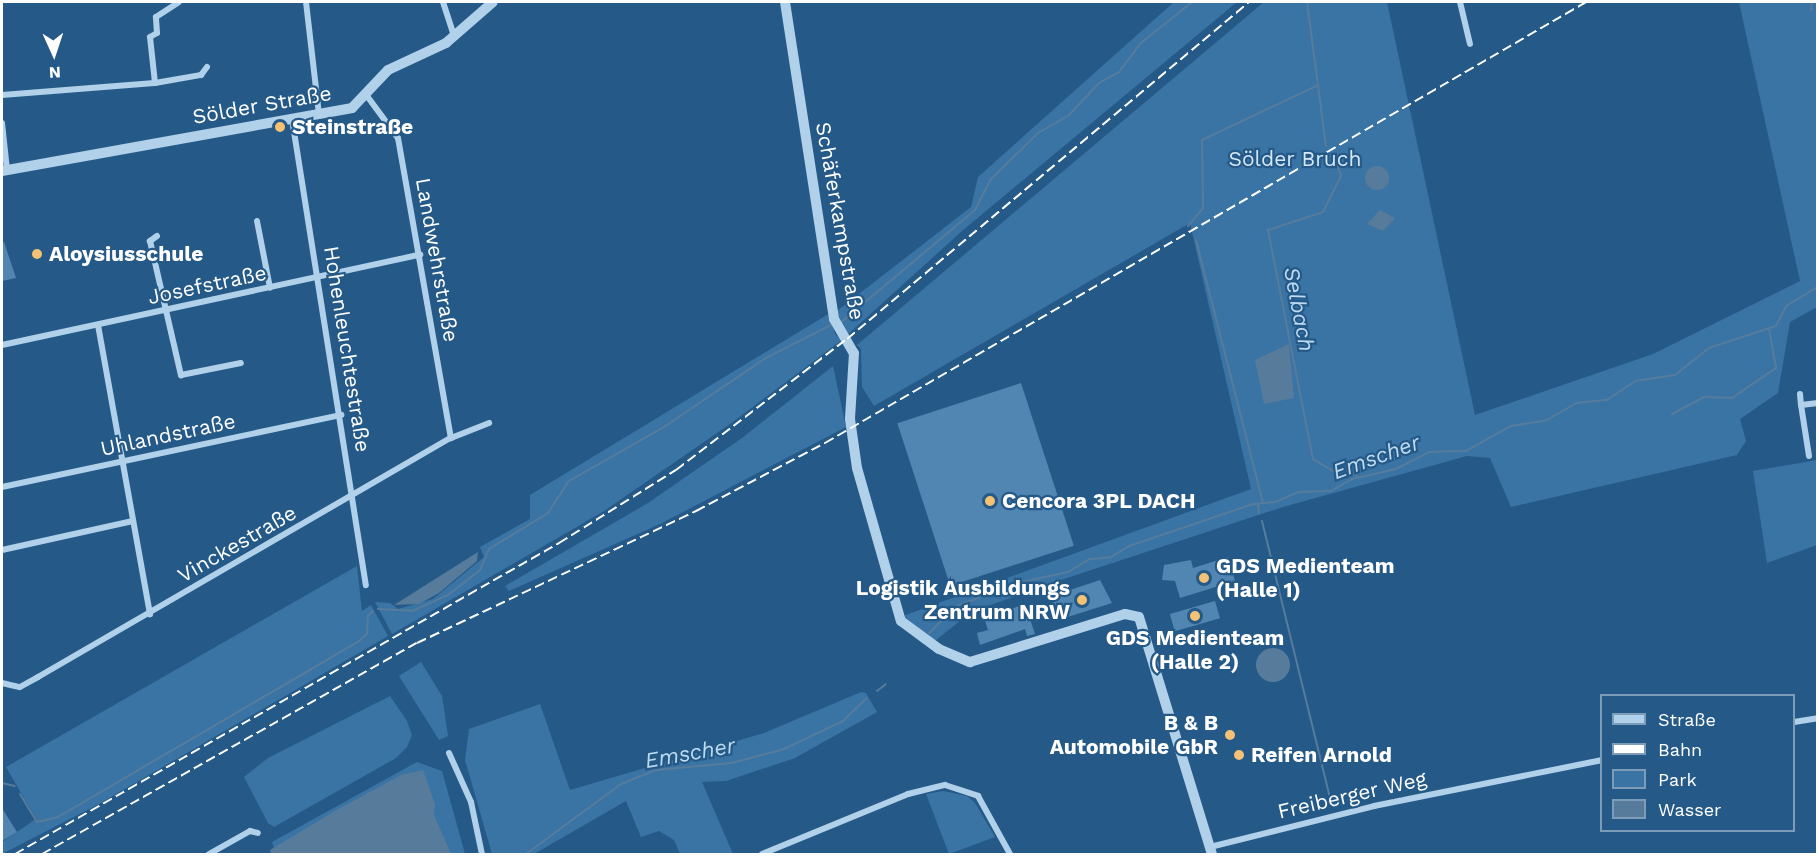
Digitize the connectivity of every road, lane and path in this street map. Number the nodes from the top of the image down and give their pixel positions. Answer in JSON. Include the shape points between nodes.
{"nodes":[{"id":1,"x":179,"y":2,"type":"edge"},
{"id":2,"x":306,"y":2,"type":"edge"},
{"id":3,"x":442,"y":2,"type":"edge"},
{"id":4,"x":493,"y":2,"type":"edge"},
{"id":5,"x":785,"y":2,"type":"edge"},
{"id":6,"x":1460,"y":2,"type":"edge"},
{"id":7,"x":454,"y":36,"type":"junction"},
{"id":8,"x":1470,"y":44,"type":"dead end"},
{"id":9,"x":207,"y":67,"type":"dead end"},
{"id":10,"x":155,"y":83,"type":"junction"},
{"id":11,"x":2,"y":95,"type":"edge"},
{"id":12,"x":367,"y":96,"type":"junction"},
{"id":13,"x":319,"y":114,"type":"junction"},
{"id":14,"x":292,"y":119,"type":"junction"},
{"id":15,"x":2,"y":123,"type":"edge"},
{"id":16,"x":4,"y":170,"type":"edge"},
{"id":17,"x":257,"y":221,"type":"dead end"},
{"id":18,"x":157,"y":236,"type":"dead end"},
{"id":19,"x":420,"y":255,"type":"junction"},
{"id":20,"x":320,"y":277,"type":"junction"},
{"id":21,"x":270,"y":288,"type":"junction"},
{"id":22,"x":168,"y":310,"type":"junction"},
{"id":23,"x":98,"y":325,"type":"junction"},
{"id":24,"x":2,"y":345,"type":"edge"},
{"id":25,"x":241,"y":363,"type":"dead end"},
{"id":26,"x":1800,"y":394,"type":"dead end"},
{"id":27,"x":1818,"y":403,"type":"edge"},
{"id":28,"x":1801,"y":405,"type":"junction"},
{"id":29,"x":341,"y":415,"type":"junction"},
{"id":30,"x":489,"y":423,"type":"dead end"},
{"id":31,"x":451,"y":438,"type":"junction"},
{"id":32,"x":1809,"y":456,"type":"dead end"},
{"id":33,"x":123,"y":461,"type":"junction"},
{"id":34,"x":2,"y":487,"type":"edge"},
{"id":35,"x":354,"y":496,"type":"junction"},
{"id":36,"x":133,"y":521,"type":"junction"},
{"id":37,"x":2,"y":550,"type":"edge"},
{"id":38,"x":366,"y":585,"type":"dead end"},
{"id":39,"x":150,"y":614,"type":"junction"},
{"id":40,"x":2,"y":683,"type":"edge"},
{"id":41,"x":1818,"y":718,"type":"edge"},
{"id":42,"x":1795,"y":723,"type":"edge"},
{"id":43,"x":449,"y":753,"type":"dead end"},
{"id":44,"x":1600,"y":760,"type":"edge"},
{"id":45,"x":258,"y":833,"type":"dead end"},
{"id":46,"x":1211,"y":851,"type":"edge"},
{"id":47,"x":209,"y":855,"type":"edge"},
{"id":48,"x":482,"y":855,"type":"edge"},
{"id":49,"x":762,"y":855,"type":"edge"},
{"id":50,"x":1010,"y":855,"type":"edge"}],
"edges":[{"from":1,"to":10,"type":"street","via":[[156,16],[157,33],[150,37]]},
{"from":2,"to":13,"type":"street"},
{"from":3,"to":7,"type":"street"},
{"from":4,"to":7,"type":"street","name":"Sölder Straße"},
{"from":5,"to":46,"type":"street","name":"Schäferkampstraße","via":[[835,325],[854,353],[850,419],[857,468],[898,616],[917,636],[970,662],[1125,614],[1139,617]]},
{"from":6,"to":8,"type":"street"},
{"from":7,"to":12,"type":"street","name":"Sölder Straße","via":[[388,69]]},
{"from":9,"to":10,"type":"street","via":[[201,75]]},
{"from":10,"to":11,"type":"street"},
{"from":12,"to":13,"type":"street","name":"Sölder Straße","via":[[352,108]]},
{"from":12,"to":19,"type":"street","name":"Landwehrstraße","via":[[398,138]]},
{"from":13,"to":14,"type":"street","name":"Sölder Straße"},
{"from":14,"to":16,"type":"street","name":"Sölder Straße"},
{"from":14,"to":20,"type":"street","name":"Hohenleuchtestraße"},
{"from":15,"to":16,"type":"street"},
{"from":17,"to":21,"type":"street"},
{"from":18,"to":22,"type":"street","via":[[150,241]]},
{"from":19,"to":20,"type":"street","name":"Josefstraße"},
{"from":19,"to":31,"type":"street","name":"Landwehrstraße"},
{"from":20,"to":21,"type":"street","name":"Josefstraße"},
{"from":20,"to":29,"type":"street","name":"Hohenleuchtestraße"},
{"from":21,"to":22,"type":"street","name":"Josefstraße"},
{"from":22,"to":23,"type":"street","name":"Josefstraße"},
{"from":22,"to":25,"type":"street","via":[[181,375]]},
{"from":23,"to":24,"type":"street","name":"Josefstraße"},
{"from":23,"to":33,"type":"street"},
{"from":26,"to":28,"type":"street"},
{"from":27,"to":28,"type":"street"},
{"from":28,"to":32,"type":"street"},
{"from":29,"to":33,"type":"street","name":"Uhlandstraße"},
{"from":29,"to":35,"type":"street","name":"Hohenleuchtestraße"},
{"from":30,"to":31,"type":"street","name":"Vinckestraße"},
{"from":31,"to":35,"type":"street","name":"Vinckestraße"},
{"from":33,"to":34,"type":"street","name":"Uhlandstraße"},
{"from":33,"to":36,"type":"street"},
{"from":35,"to":38,"type":"street","name":"Hohenleuchtestraße"},
{"from":35,"to":39,"type":"street","name":"Vinckestraße"},
{"from":36,"to":37,"type":"street"},
{"from":36,"to":39,"type":"street"},
{"from":39,"to":40,"type":"street","name":"Vinckestraße","via":[[20,687]]},
{"from":41,"to":42,"type":"street"},
{"from":43,"to":48,"type":"street","via":[[471,802]]},
{"from":44,"to":46,"type":"street","name":"Freiberger Weg"},
{"from":45,"to":47,"type":"street","via":[[250,831]]},
{"from":49,"to":50,"type":"street","via":[[908,794],[945,785],[978,796]]}]}
